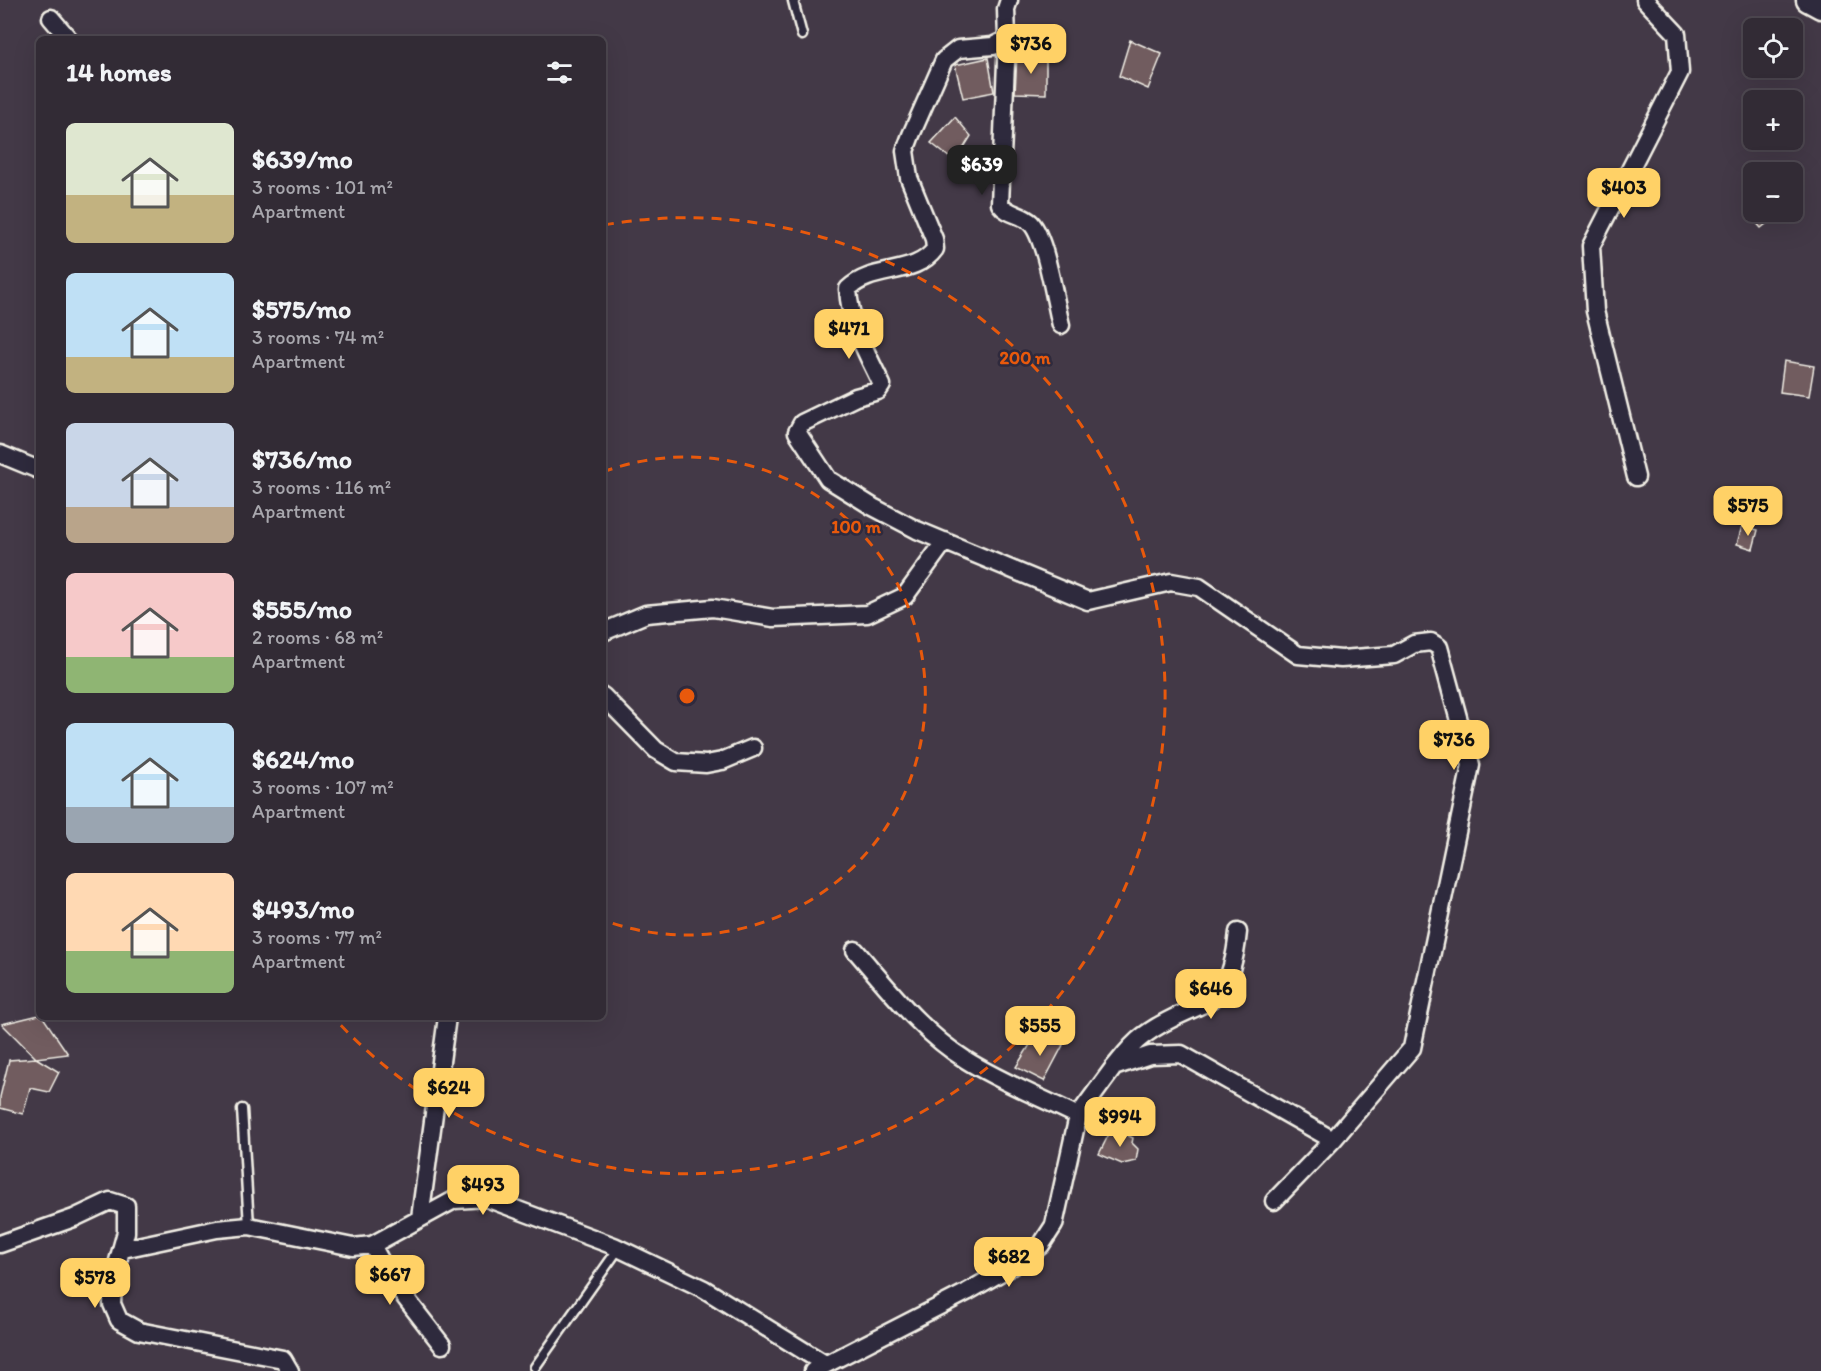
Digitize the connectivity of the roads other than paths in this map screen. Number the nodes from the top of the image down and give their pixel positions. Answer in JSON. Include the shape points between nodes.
{"nodes":[{"id":1,"x":795,"y":0,"type":"edge"},
{"id":2,"x":1009,"y":0,"type":"edge"},
{"id":3,"x":1645,"y":0,"type":"edge"},
{"id":4,"x":1808,"y":0,"type":"edge"},
{"id":5,"x":1821,"y":8,"type":"edge"},
{"id":6,"x":51,"y":18,"type":"dead end"},
{"id":7,"x":802,"y":35,"type":"dead end"},
{"id":8,"x":66,"y":36,"type":"edge"},
{"id":9,"x":1007,"y":39,"type":"junction"},
{"id":10,"x":1061,"y":325,"type":"dead end"},
{"id":11,"x":0,"y":454,"type":"edge"},
{"id":12,"x":36,"y":469,"type":"edge"},
{"id":13,"x":1636,"y":477,"type":"dead end"},
{"id":14,"x":945,"y":541,"type":"junction"},
{"id":15,"x":606,"y":631,"type":"edge"},
{"id":16,"x":606,"y":699,"type":"edge"},
{"id":17,"x":753,"y":748,"type":"dead end"},
{"id":18,"x":1238,"y":932,"type":"dead end"},
{"id":19,"x":855,"y":950,"type":"dead end"},
{"id":20,"x":447,"y":1020,"type":"edge"},
{"id":21,"x":1114,"y":1067,"type":"junction"},
{"id":22,"x":242,"y":1109,"type":"dead end"},
{"id":23,"x":1078,"y":1116,"type":"junction"},
{"id":24,"x":1333,"y":1140,"type":"junction"},
{"id":25,"x":1274,"y":1201,"type":"dead end"},
{"id":26,"x":420,"y":1218,"type":"junction"},
{"id":27,"x":249,"y":1226,"type":"junction"},
{"id":28,"x":0,"y":1244,"type":"edge"},
{"id":29,"x":372,"y":1245,"type":"junction"},
{"id":30,"x":619,"y":1248,"type":"junction"},
{"id":31,"x":123,"y":1249,"type":"junction"},
{"id":32,"x":442,"y":1345,"type":"dead end"},
{"id":33,"x":535,"y":1367,"type":"dead end"},
{"id":34,"x":819,"y":1368,"type":"edge"},
{"id":35,"x":290,"y":1371,"type":"edge"}],
"edges":[{"from":1,"to":7,"type":"lane"},
{"from":2,"to":9,"type":"street"},
{"from":3,"to":13,"type":"street","via":[[1677,34],[1680,72],[1591,246],[1596,311]]},
{"from":4,"to":5,"type":"main road"},
{"from":6,"to":8,"type":"street"},
{"from":9,"to":10,"type":"street","via":[[1000,204],[1005,211],[1029,222],[1039,234]]},
{"from":9,"to":14,"type":"street","via":[[993,46],[958,49],[944,60],[905,151],[909,178],[935,249],[928,259],[858,280],[848,289],[850,310],[866,357],[882,385],[878,392],[856,397],[802,423],[797,432],[828,479],[873,507]]},
{"from":11,"to":12,"type":"street"},
{"from":14,"to":15,"type":"street","via":[[905,596],[867,614],[773,618],[713,608],[646,615]]},
{"from":14,"to":24,"type":"street","via":[[1088,601],[1171,582],[1198,587],[1298,655],[1341,660],[1394,655],[1414,644],[1431,642],[1439,647],[1471,765],[1470,780],[1412,1048]]},
{"from":16,"to":17,"type":"street","via":[[656,750],[676,762],[706,764]]},
{"from":18,"to":21,"type":"street","via":[[1233,969],[1217,996],[1142,1036]]},
{"from":19,"to":23,"type":"street","via":[[913,1016],[967,1061]]},
{"from":20,"to":26,"type":"street"},
{"from":21,"to":23,"type":"street"},
{"from":21,"to":24,"type":"street","via":[[1150,1055],[1180,1054]]},
{"from":22,"to":27,"type":"lane"},
{"from":23,"to":34,"type":"street","via":[[1054,1225],[1041,1245],[968,1292]]},
{"from":24,"to":25,"type":"street"},
{"from":26,"to":29,"type":"street"},
{"from":26,"to":30,"type":"street","via":[[454,1200],[486,1198]]},
{"from":27,"to":29,"type":"street","via":[[353,1247]]},
{"from":27,"to":31,"type":"street"},
{"from":28,"to":31,"type":"street","via":[[110,1201],[126,1206]]},
{"from":29,"to":32,"type":"street","via":[[390,1278]]},
{"from":30,"to":33,"type":"lane"},
{"from":30,"to":34,"type":"street","via":[[704,1289]]},
{"from":31,"to":35,"type":"street","via":[[113,1279],[112,1304],[119,1320],[139,1331],[283,1359]]}]}
